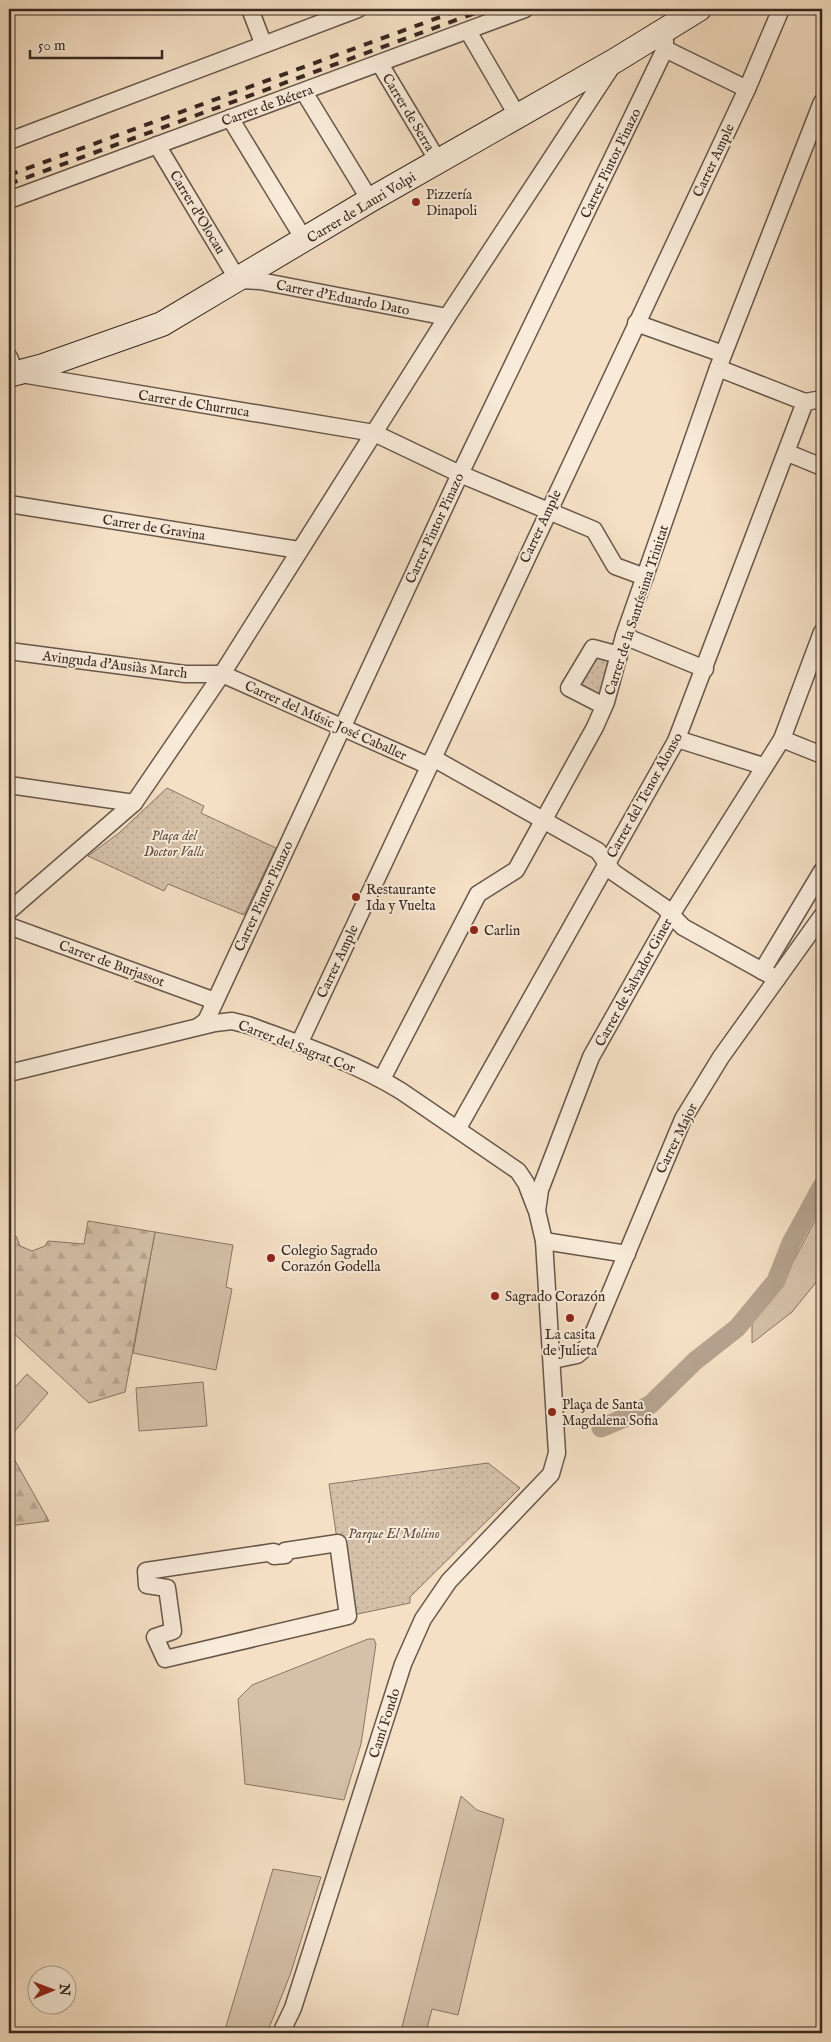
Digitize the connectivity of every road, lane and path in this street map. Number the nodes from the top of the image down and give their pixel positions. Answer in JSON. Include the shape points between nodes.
{"nodes":[{"id":1,"x":250,"y":9,"type":"edge"},
{"id":2,"x":358,"y":9,"type":"edge"},
{"id":3,"x":525,"y":9,"type":"edge"},
{"id":4,"x":700,"y":9,"type":"edge"},
{"id":5,"x":781,"y":9,"type":"edge"},
{"id":6,"x":468,"y":31,"type":"junction"},
{"id":7,"x":665,"y":39,"type":"junction"},
{"id":8,"x":264,"y":44,"type":"junction"},
{"id":9,"x":616,"y":60,"type":"junction"},
{"id":10,"x":380,"y":64,"type":"junction"},
{"id":11,"x":747,"y":89,"type":"junction"},
{"id":12,"x":304,"y":92,"type":"junction"},
{"id":13,"x":822,"y":102,"type":"edge"},
{"id":14,"x":517,"y":115,"type":"junction"},
{"id":15,"x":230,"y":118,"type":"junction"},
{"id":16,"x":9,"y":141,"type":"edge"},
{"id":17,"x":157,"y":144,"type":"junction"},
{"id":18,"x":438,"y":161,"type":"junction"},
{"id":19,"x":9,"y":200,"type":"edge"},
{"id":20,"x":370,"y":200,"type":"junction"},
{"id":21,"x":305,"y":241,"type":"junction"},
{"id":22,"x":238,"y":280,"type":"junction"},
{"id":23,"x":447,"y":317,"type":"junction"},
{"id":24,"x":636,"y":322,"type":"junction"},
{"id":25,"x":721,"y":361,"type":"junction"},
{"id":26,"x":11,"y":368,"type":"edge"},
{"id":27,"x":822,"y":399,"type":"edge"},
{"id":28,"x":805,"y":402,"type":"junction"},
{"id":29,"x":374,"y":433,"type":"junction"},
{"id":30,"x":788,"y":453,"type":"junction"},
{"id":31,"x":822,"y":467,"type":"edge"},
{"id":32,"x":460,"y":474,"type":"junction"},
{"id":33,"x":9,"y":504,"type":"edge"},
{"id":34,"x":547,"y":511,"type":"junction"},
{"id":35,"x":299,"y":550,"type":"junction"},
{"id":36,"x":645,"y":577,"type":"junction"},
{"id":37,"x":822,"y":632,"type":"edge"},
{"id":38,"x":624,"y":636,"type":"junction"},
{"id":39,"x":9,"y":651,"type":"edge"},
{"id":40,"x":618,"y":655,"type":"junction"},
{"id":41,"x":705,"y":669,"type":"junction"},
{"id":42,"x":222,"y":674,"type":"junction"},
{"id":43,"x":604,"y":706,"type":"junction"},
{"id":44,"x":342,"y":726,"type":"junction"},
{"id":45,"x":677,"y":739,"type":"junction"},
{"id":46,"x":782,"y":739,"type":"junction"},
{"id":47,"x":822,"y":756,"type":"edge"},
{"id":48,"x":431,"y":762,"type":"junction"},
{"id":49,"x":763,"y":766,"type":"junction"},
{"id":50,"x":9,"y":786,"type":"edge"},
{"id":51,"x":134,"y":803,"type":"junction"},
{"id":52,"x":544,"y":821,"type":"junction"},
{"id":53,"x":606,"y":862,"type":"junction"},
{"id":54,"x":822,"y":871,"type":"edge"},
{"id":55,"x":9,"y":911,"type":"edge"},
{"id":56,"x":671,"y":914,"type":"junction"},
{"id":57,"x":822,"y":916,"type":"edge"},
{"id":58,"x":9,"y":926,"type":"edge"},
{"id":59,"x":762,"y":971,"type":"junction"},
{"id":60,"x":777,"y":979,"type":"junction"},
{"id":61,"x":215,"y":1001,"type":"junction"},
{"id":62,"x":199,"y":1026,"type":"junction"},
{"id":63,"x":299,"y":1044,"type":"junction"},
{"id":64,"x":9,"y":1073,"type":"edge"},
{"id":65,"x":382,"y":1079,"type":"junction"},
{"id":66,"x":458,"y":1128,"type":"junction"},
{"id":67,"x":537,"y":1211,"type":"junction"},
{"id":68,"x":544,"y":1241,"type":"junction"},
{"id":69,"x":627,"y":1254,"type":"junction"},
{"id":70,"x":553,"y":1360,"type":"junction"},
{"id":71,"x":150,"y":1570,"type":"joint"},
{"id":72,"x":281,"y":2033,"type":"edge"}],
"edges":[{"from":1,"to":8,"type":"street"},
{"from":2,"to":8,"type":"street"},
{"from":3,"to":6,"type":"street","name":"Carrer de Bétera"},
{"from":4,"to":7,"type":"street","name":"Carrer de Lauri Volpi"},
{"from":5,"to":11,"type":"street","name":"Carrer Ample"},
{"from":6,"to":10,"type":"street","name":"Carrer de Bétera"},
{"from":6,"to":14,"type":"street"},
{"from":7,"to":9,"type":"street","name":"Carrer de Lauri Volpi"},
{"from":7,"to":11,"type":"street"},
{"from":7,"to":32,"type":"street","name":"Carrer Pintor Pinazo"},
{"from":8,"to":16,"type":"street"},
{"from":9,"to":14,"type":"street","name":"Carrer de Lauri Volpi"},
{"from":9,"to":23,"type":"street"},
{"from":10,"to":12,"type":"street","name":"Carrer de Bétera"},
{"from":10,"to":18,"type":"street","name":"Carrer de Serra"},
{"from":11,"to":24,"type":"street","name":"Carrer Ample"},
{"from":12,"to":15,"type":"street","name":"Carrer de Bétera"},
{"from":12,"to":20,"type":"street"},
{"from":13,"to":25,"type":"street","name":"Carrer de la Santíssima Trinitat"},
{"from":14,"to":18,"type":"street","name":"Carrer de Lauri Volpi"},
{"from":15,"to":17,"type":"street","name":"Carrer de Bétera"},
{"from":15,"to":21,"type":"street"},
{"from":17,"to":19,"type":"street","name":"Carrer de Bétera"},
{"from":17,"to":22,"type":"street","name":"Carrer d'Olocau"},
{"from":18,"to":20,"type":"street","name":"Carrer de Lauri Volpi"},
{"from":20,"to":21,"type":"street","name":"Carrer de Lauri Volpi"},
{"from":21,"to":22,"type":"street","name":"Carrer de Lauri Volpi"},
{"from":22,"to":23,"type":"street","name":"Carrer d'Eduardo Dato","via":[[260,281]]},
{"from":22,"to":26,"type":"street","name":"Carrer de Lauri Volpi","via":[[162,324],[44,366]]},
{"from":23,"to":29,"type":"street"},
{"from":24,"to":25,"type":"street"},
{"from":24,"to":34,"type":"street","name":"Carrer Ample"},
{"from":25,"to":28,"type":"street"},
{"from":25,"to":36,"type":"street","name":"Carrer de la Santíssima Trinitat"},
{"from":26,"to":29,"type":"street","name":"Carrer de Churruca"},
{"from":27,"to":28,"type":"street"},
{"from":28,"to":30,"type":"street","name":"Carrer del Tenor Alonso"},
{"from":29,"to":32,"type":"street","name":"Carrer de Churruca"},
{"from":29,"to":35,"type":"street"},
{"from":30,"to":31,"type":"street"},
{"from":30,"to":41,"type":"street","name":"Carrer del Tenor Alonso"},
{"from":32,"to":34,"type":"street","name":"Carrer de Churruca"},
{"from":32,"to":44,"type":"street","name":"Carrer Pintor Pinazo"},
{"from":33,"to":35,"type":"street","name":"Carrer de Gravina"},
{"from":34,"to":36,"type":"street","name":"Carrer de Churruca","via":[[594,530],[615,566]]},
{"from":34,"to":48,"type":"street","name":"Carrer Ample"},
{"from":35,"to":42,"type":"street"},
{"from":36,"to":38,"type":"street","name":"Carrer de la Santíssima Trinitat"},
{"from":37,"to":46,"type":"street","name":"Carrer de Salvador Giner"},
{"from":38,"to":40,"type":"street","name":"Carrer de la Santíssima Trinitat"},
{"from":38,"to":41,"type":"street"},
{"from":39,"to":42,"type":"street","name":"Avinguda d'Ausiàs March","via":[[185,674]]},
{"from":40,"to":43,"type":"street","name":"Carrer de la Santíssima Trinitat"},
{"from":40,"to":43,"type":"street","via":[[593,648],[569,688]]},
{"from":41,"to":45,"type":"street","name":"Carrer del Tenor Alonso"},
{"from":42,"to":44,"type":"street","name":"Carrer del Músic José Caballer"},
{"from":42,"to":51,"type":"street"},
{"from":43,"to":52,"type":"street","name":"Carrer de la Santíssima Trinitat"},
{"from":44,"to":48,"type":"street","name":"Carrer del Músic José Caballer"},
{"from":44,"to":61,"type":"street","name":"Carrer Pintor Pinazo"},
{"from":45,"to":49,"type":"street"},
{"from":45,"to":53,"type":"street","name":"Carrer del Tenor Alonso"},
{"from":46,"to":47,"type":"street"},
{"from":46,"to":49,"type":"street","name":"Carrer de Salvador Giner"},
{"from":48,"to":52,"type":"street","name":"Carrer del Músic José Caballer"},
{"from":48,"to":63,"type":"street","name":"Carrer Ample"},
{"from":49,"to":56,"type":"street","name":"Carrer de Salvador Giner"},
{"from":50,"to":51,"type":"street"},
{"from":51,"to":55,"type":"street"},
{"from":52,"to":53,"type":"street","name":"Carrer del Músic José Caballer","via":[[598,851]]},
{"from":52,"to":65,"type":"street","name":"Carrer de la Santíssima Trinitat","via":[[516,870],[478,894]]},
{"from":53,"to":56,"type":"street","name":"Carrer del Músic José Caballer","via":[[612,872]]},
{"from":53,"to":66,"type":"street","name":"Carrer del Tenor Alonso"},
{"from":54,"to":59,"type":"street"},
{"from":56,"to":59,"type":"street","name":"Carrer del Músic José Caballer","via":[[683,927]]},
{"from":56,"to":67,"type":"street","name":"Carrer de Salvador Giner","via":[[591,1057],[547,1169]]},
{"from":57,"to":60,"type":"street","name":"Carrer Major"},
{"from":58,"to":61,"type":"street","name":"Carrer de Burjassot"},
{"from":59,"to":60,"type":"street","name":"Carrer del Músic José Caballer"},
{"from":60,"to":69,"type":"street","name":"Carrer Major","via":[[683,1119]]},
{"from":61,"to":62,"type":"street","name":"Carrer Pintor Pinazo","via":[[206,1021]]},
{"from":62,"to":63,"type":"street","name":"Carrer del Sagrat Cor","via":[[232,1021]]},
{"from":62,"to":64,"type":"street","name":"Carrer del Sagrat Cor"},
{"from":63,"to":65,"type":"street","name":"Carrer del Sagrat Cor"},
{"from":65,"to":66,"type":"street","name":"Carrer del Sagrat Cor"},
{"from":66,"to":67,"type":"street","name":"Carrer del Sagrat Cor","via":[[518,1171]]},
{"from":67,"to":68,"type":"street","name":"Carrer de Salvador Giner"},
{"from":68,"to":69,"type":"street"},
{"from":68,"to":70,"type":"street","name":"Carrer de Salvador Giner"},
{"from":69,"to":70,"type":"street","name":"Carrer Major","via":[[588,1346],[577,1355]]},
{"from":70,"to":72,"type":"street","name":"Camí Fondo","via":[[557,1452],[551,1474],[449,1581],[423,1619],[403,1664],[293,2008]]},
{"from":71,"to":71,"type":"street","via":[[146,1571],[147,1585],[166,1588],[174,1631],[155,1637],[165,1659],[348,1616],[338,1543],[285,1551],[285,1555],[274,1556],[274,1552]]}]}
